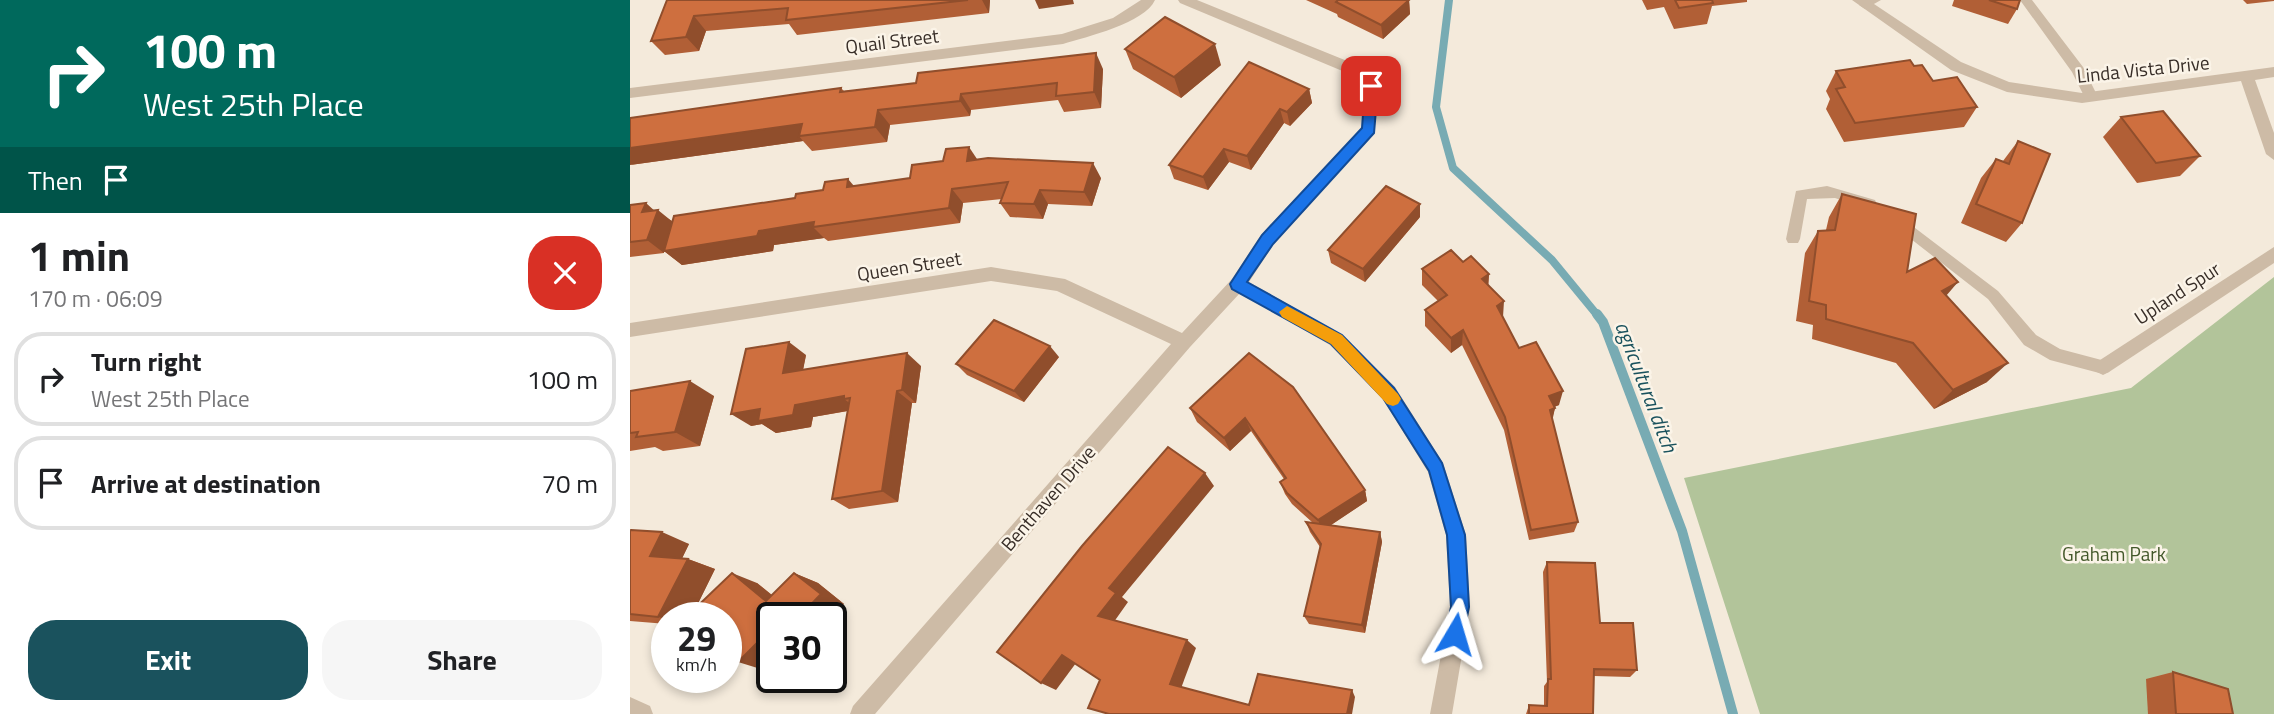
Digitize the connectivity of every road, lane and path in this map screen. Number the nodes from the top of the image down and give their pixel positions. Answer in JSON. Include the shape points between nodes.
{"nodes":[{"id":1,"x":1148,"y":0,"type":"edge"},
{"id":2,"x":1185,"y":0,"type":"edge"},
{"id":3,"x":2026,"y":0,"type":"edge"},
{"id":4,"x":1866,"y":2,"type":"edge"},
{"id":5,"x":2274,"y":72,"type":"edge"},
{"id":6,"x":2247,"y":76,"type":"junction"},
{"id":7,"x":630,"y":93,"type":"edge"},
{"id":8,"x":2091,"y":97,"type":"junction"},
{"id":9,"x":2274,"y":154,"type":"edge"},
{"id":10,"x":1793,"y":239,"type":"dead end"},
{"id":11,"x":2274,"y":254,"type":"edge"},
{"id":12,"x":1238,"y":284,"type":"junction"},
{"id":13,"x":630,"y":330,"type":"edge"},
{"id":14,"x":1184,"y":342,"type":"junction"},
{"id":15,"x":2103,"y":367,"type":"joint"},
{"id":16,"x":630,"y":708,"type":"edge"},
{"id":17,"x":870,"y":711,"type":"edge"},
{"id":18,"x":642,"y":714,"type":"edge"},
{"id":19,"x":1441,"y":714,"type":"edge"}],
"edges":[{"from":1,"to":7,"type":"street","name":"Quail Street","via":[[1118,21],[1063,39]]},
{"from":2,"to":12,"type":"street","name":"Benthaven Drive","via":[[1357,71],[1371,86],[1369,130],[1268,240]]},
{"from":3,"to":8,"type":"lane","via":[[2078,69]]},
{"from":4,"to":8,"type":"street","name":"Linda Vista Drive","via":[[1956,66],[2007,87]]},
{"from":5,"to":6,"type":"street","name":"Linda Vista Drive"},
{"from":6,"to":8,"type":"street","name":"Linda Vista Drive"},
{"from":6,"to":9,"type":"street"},
{"from":10,"to":15,"type":"lane","via":[[1801,195],[1815,190],[1844,193],[1889,215],[1993,295],[2029,340],[2056,355]]},
{"from":11,"to":15,"type":"street","name":"Upland Spur"},
{"from":12,"to":14,"type":"street","name":"Benthaven Drive"},
{"from":12,"to":19,"type":"street","via":[[1336,340],[1389,393],[1436,468],[1456,535],[1460,607]]},
{"from":13,"to":14,"type":"street","name":"Queen Street","via":[[990,274],[1059,284]]},
{"from":14,"to":17,"type":"street","name":"Benthaven Drive"},
{"from":16,"to":18,"type":"street"}]}
